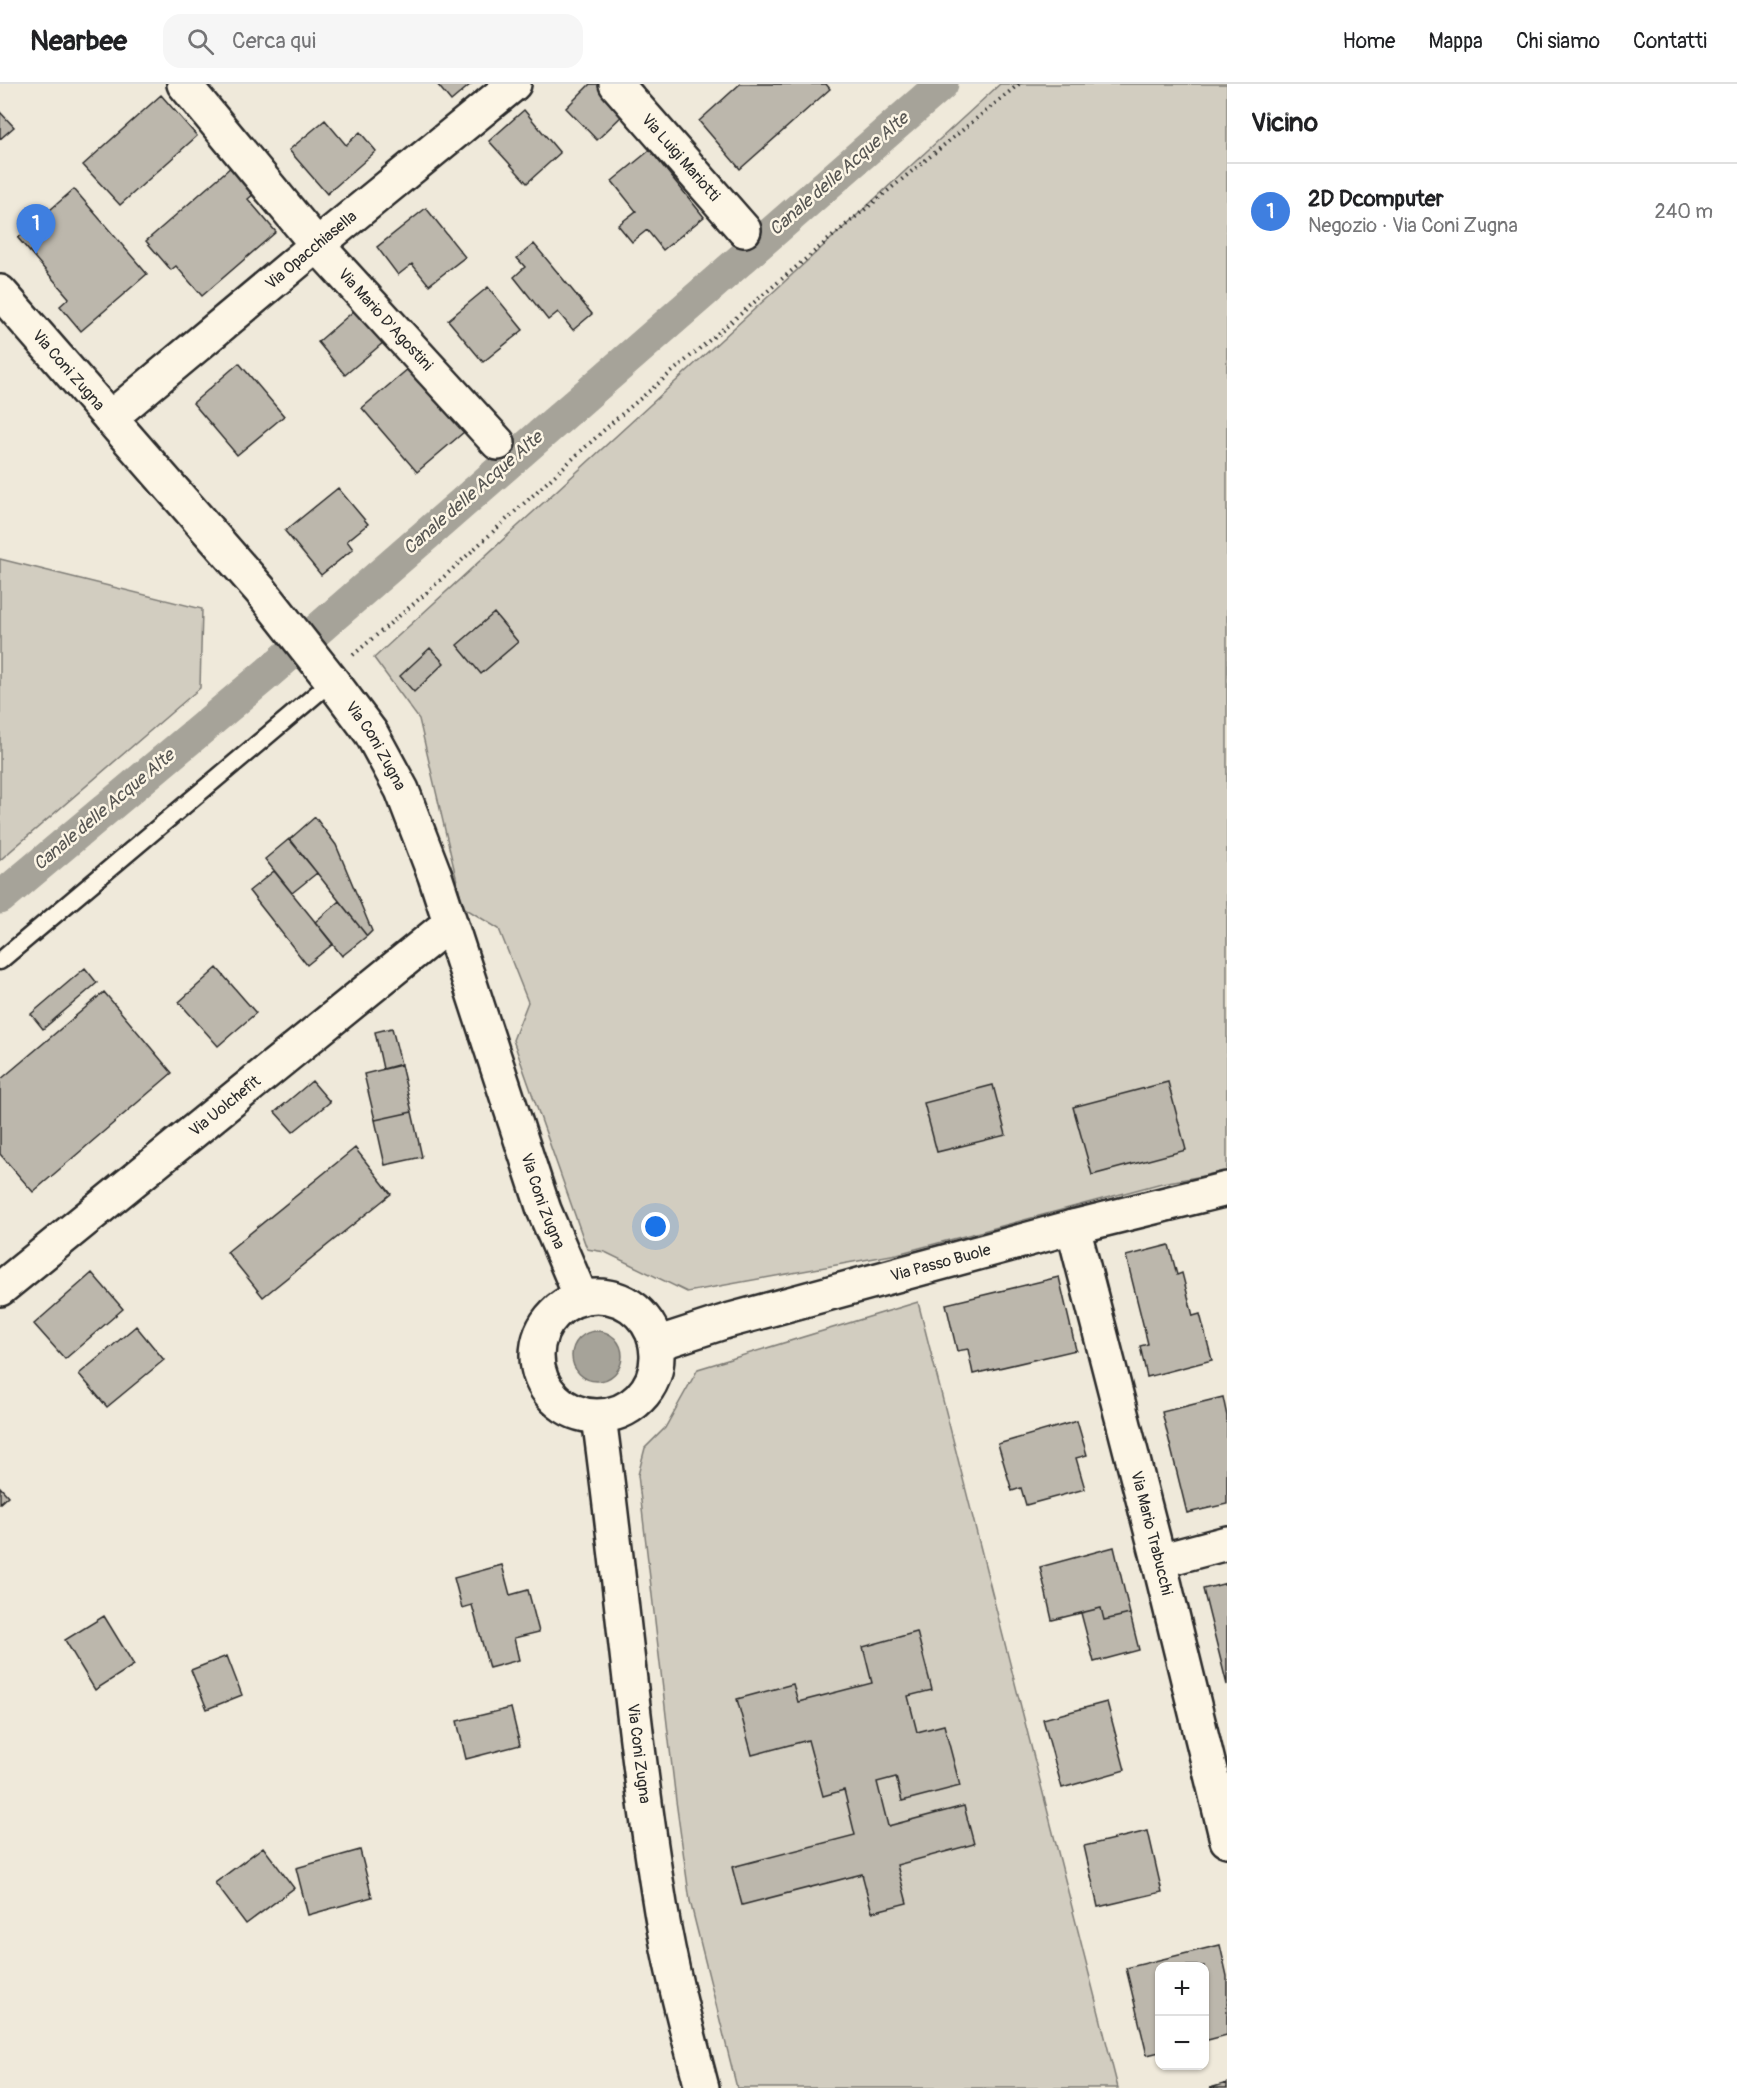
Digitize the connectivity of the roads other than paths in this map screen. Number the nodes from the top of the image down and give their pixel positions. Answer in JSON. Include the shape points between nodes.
{"nodes":[{"id":1,"x":184,"y":84,"type":"edge"},
{"id":2,"x":514,"y":84,"type":"edge"},
{"id":3,"x":616,"y":84,"type":"edge"},
{"id":4,"x":744,"y":230,"type":"dead end"},
{"id":5,"x":317,"y":245,"type":"junction"},
{"id":6,"x":0,"y":292,"type":"edge"},
{"id":7,"x":110,"y":418,"type":"junction"},
{"id":8,"x":498,"y":443,"type":"dead end"},
{"id":9,"x":332,"y":681,"type":"junction"},
{"id":10,"x":450,"y":923,"type":"junction"},
{"id":11,"x":0,"y":962,"type":"edge"},
{"id":12,"x":1227,"y":1189,"type":"edge"},
{"id":13,"x":1073,"y":1227,"type":"junction"},
{"id":14,"x":0,"y":1290,"type":"edge"},
{"id":15,"x":581,"y":1297,"type":"junction"},
{"id":16,"x":656,"y":1344,"type":"junction"},
{"id":17,"x":599,"y":1417,"type":"junction"},
{"id":18,"x":1227,"y":1543,"type":"edge"},
{"id":19,"x":1159,"y":1561,"type":"junction"},
{"id":20,"x":1227,"y":1840,"type":"edge"},
{"id":21,"x":702,"y":2088,"type":"edge"}],
"edges":[{"from":1,"to":5,"type":"street","name":"Via Mario D'Agostini"},
{"from":2,"to":5,"type":"street","name":"Via Opacchiasella"},
{"from":3,"to":4,"type":"street","name":"Via Luigi Mariotti"},
{"from":5,"to":7,"type":"street","name":"Via Opacchiasella"},
{"from":5,"to":8,"type":"street","name":"Via Mario D'Agostini"},
{"from":6,"to":7,"type":"street","name":"Via Coni Zugna"},
{"from":7,"to":9,"type":"street","name":"Via Coni Zugna","via":[[261,591]]},
{"from":9,"to":10,"type":"street","name":"Via Coni Zugna","via":[[371,733],[402,790]]},
{"from":9,"to":11,"type":"lane"},
{"from":10,"to":14,"type":"street","name":"Via Uolchefit"},
{"from":10,"to":15,"type":"street","name":"Via Coni Zugna","via":[[544,1210]]},
{"from":12,"to":13,"type":"street","name":"Via Passo Buole"},
{"from":13,"to":16,"type":"street","name":"Via Passo Buole"},
{"from":13,"to":19,"type":"street","name":"Via Mario Trabucchi"},
{"from":15,"to":16,"type":"street","via":[[620,1300],[636,1310],[649,1325]]},
{"from":15,"to":17,"type":"street","via":[[563,1305],[549,1319],[539,1336],[536,1356],[539,1375],[562,1406]]},
{"from":16,"to":17,"type":"street","via":[[657,1364],[644,1393],[620,1412]]},
{"from":17,"to":21,"type":"street","name":"Via Coni Zugna","via":[[661,1913]]},
{"from":18,"to":19,"type":"street"},
{"from":19,"to":20,"type":"street","name":"Via Mario Trabucchi"}]}
